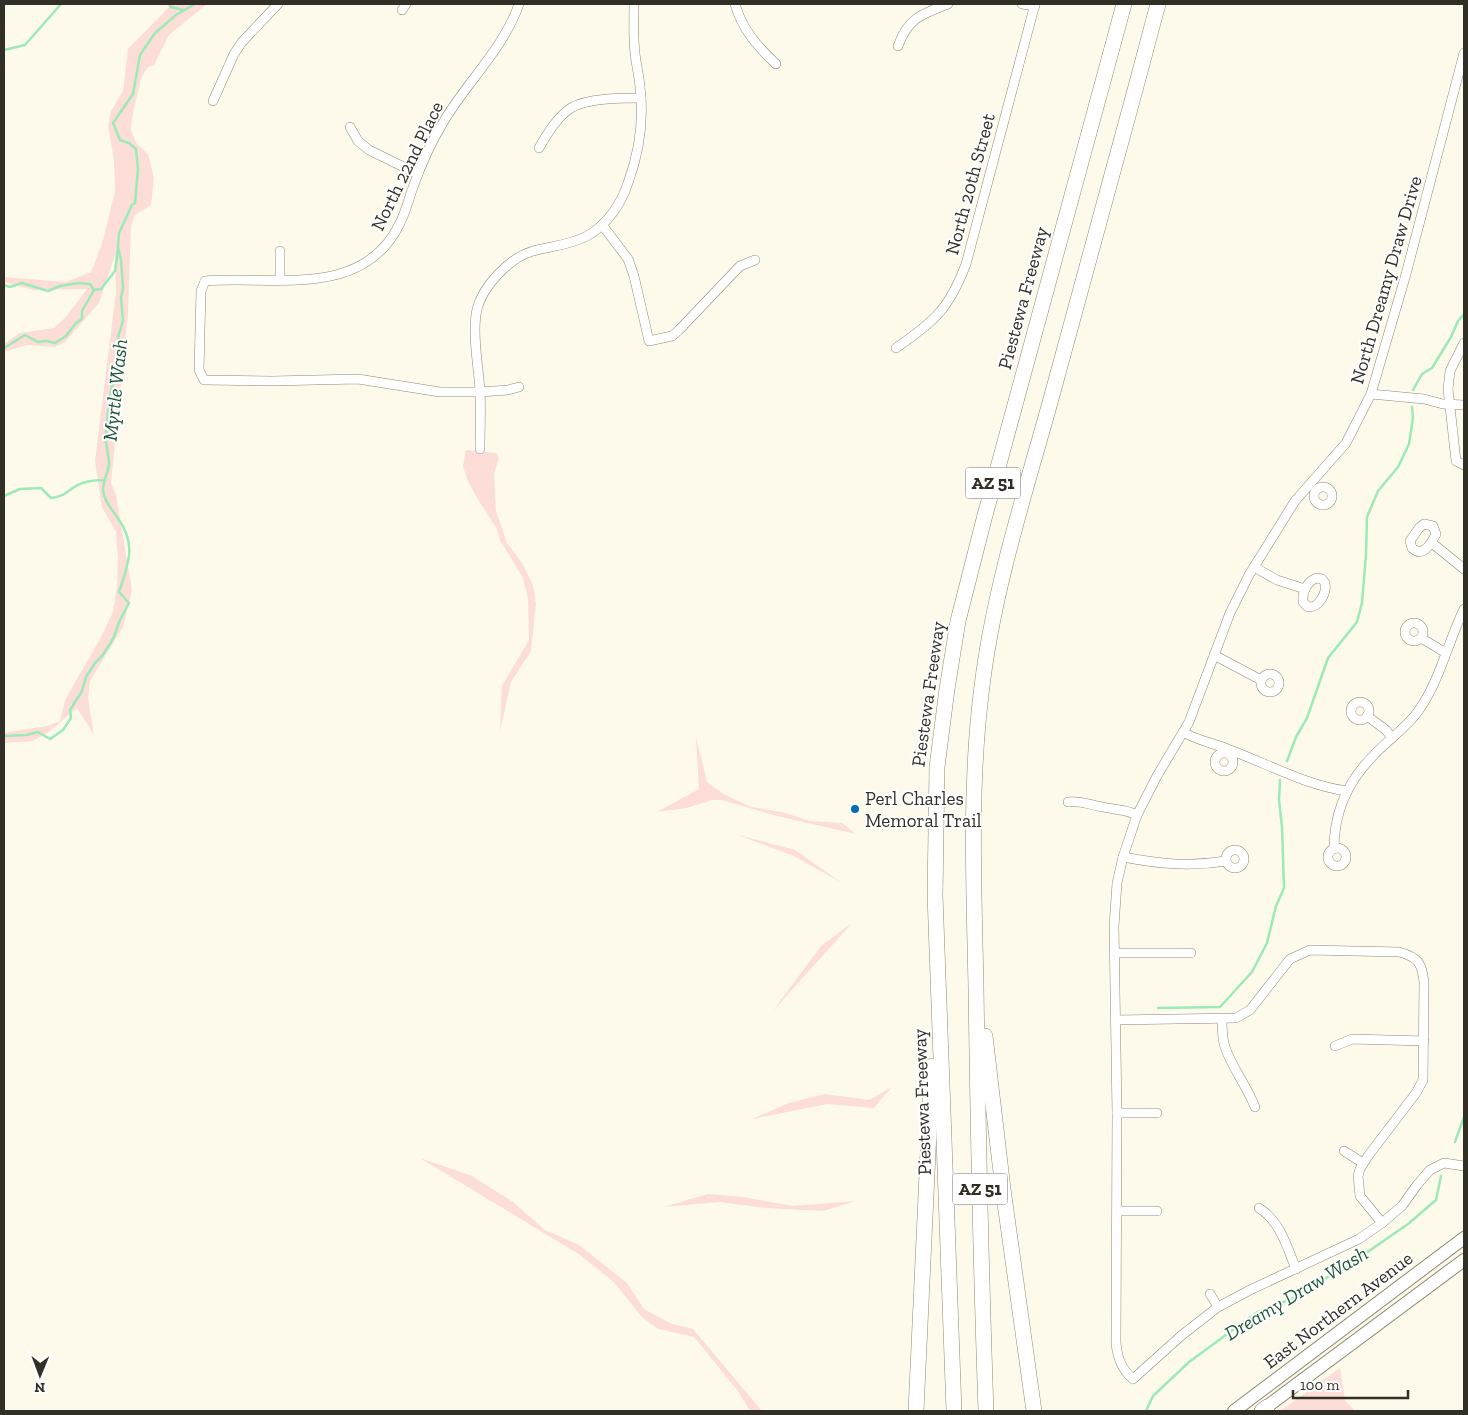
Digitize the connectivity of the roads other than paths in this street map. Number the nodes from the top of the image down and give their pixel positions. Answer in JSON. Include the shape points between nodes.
{"nodes":[{"id":1,"x":278,"y":4,"type":"edge"},
{"id":2,"x":519,"y":4,"type":"edge"},
{"id":3,"x":634,"y":4,"type":"edge"},
{"id":4,"x":735,"y":4,"type":"edge"},
{"id":5,"x":948,"y":4,"type":"edge"},
{"id":6,"x":1022,"y":4,"type":"edge"},
{"id":7,"x":1124,"y":4,"type":"edge"},
{"id":8,"x":1158,"y":4,"type":"edge"},
{"id":9,"x":1035,"y":5,"type":"edge"},
{"id":10,"x":898,"y":46,"type":"dead end"},
{"id":11,"x":1464,"y":53,"type":"edge"},
{"id":12,"x":776,"y":64,"type":"dead end"},
{"id":13,"x":641,"y":98,"type":"junction"},
{"id":14,"x":213,"y":101,"type":"dead end"},
{"id":15,"x":350,"y":127,"type":"dead end"},
{"id":16,"x":539,"y":148,"type":"dead end"},
{"id":17,"x":418,"y":174,"type":"junction"},
{"id":18,"x":602,"y":226,"type":"junction"},
{"id":19,"x":280,"y":251,"type":"dead end"},
{"id":20,"x":755,"y":260,"type":"dead end"},
{"id":21,"x":280,"y":280,"type":"junction"},
{"id":22,"x":1464,"y":343,"type":"edge"},
{"id":23,"x":896,"y":348,"type":"dead end"},
{"id":24,"x":519,"y":387,"type":"dead end"},
{"id":25,"x":480,"y":392,"type":"junction"},
{"id":26,"x":1371,"y":394,"type":"junction"},
{"id":27,"x":1450,"y":404,"type":"junction"},
{"id":28,"x":1464,"y":405,"type":"edge"},
{"id":29,"x":480,"y":449,"type":"dead end"},
{"id":30,"x":1464,"y":464,"type":"edge"},
{"id":31,"x":1432,"y":543,"type":"dead end"},
{"id":32,"x":1254,"y":567,"type":"junction"},
{"id":33,"x":1464,"y":569,"type":"edge"},
{"id":34,"x":1305,"y":589,"type":"dead end"},
{"id":35,"x":1464,"y":609,"type":"edge"},
{"id":36,"x":1421,"y":638,"type":"dead end"},
{"id":37,"x":1446,"y":652,"type":"junction"},
{"id":38,"x":1214,"y":655,"type":"junction"},
{"id":39,"x":1261,"y":680,"type":"dead end"},
{"id":40,"x":1367,"y":716,"type":"dead end"},
{"id":41,"x":1183,"y":732,"type":"junction"},
{"id":42,"x":1392,"y":738,"type":"junction"},
{"id":43,"x":1347,"y":791,"type":"junction"},
{"id":44,"x":1068,"y":802,"type":"dead end"},
{"id":45,"x":1138,"y":815,"type":"junction"},
{"id":46,"x":1334,"y":849,"type":"dead end"},
{"id":47,"x":1123,"y":858,"type":"junction"},
{"id":48,"x":1226,"y":861,"type":"dead end"},
{"id":49,"x":1115,"y":953,"type":"junction"},
{"id":50,"x":1191,"y":953,"type":"dead end"},
{"id":51,"x":975,"y":968,"type":"junction"},
{"id":52,"x":937,"y":975,"type":"junction"},
{"id":53,"x":1222,"y":1019,"type":"junction"},
{"id":54,"x":1116,"y":1020,"type":"junction"},
{"id":55,"x":1424,"y":1041,"type":"junction"},
{"id":56,"x":1335,"y":1046,"type":"dead end"},
{"id":57,"x":1254,"y":1107,"type":"dead end"},
{"id":58,"x":1117,"y":1112,"type":"junction"},
{"id":59,"x":1157,"y":1113,"type":"dead end"},
{"id":60,"x":1344,"y":1151,"type":"dead end"},
{"id":61,"x":1363,"y":1163,"type":"junction"},
{"id":62,"x":1464,"y":1166,"type":"edge"},
{"id":63,"x":1259,"y":1208,"type":"dead end"},
{"id":64,"x":1117,"y":1211,"type":"junction"},
{"id":65,"x":1157,"y":1211,"type":"dead end"},
{"id":66,"x":1382,"y":1223,"type":"junction"},
{"id":67,"x":1464,"y":1238,"type":"edge"},
{"id":68,"x":1464,"y":1260,"type":"edge"},
{"id":69,"x":1296,"y":1269,"type":"junction"},
{"id":70,"x":1210,"y":1294,"type":"dead end"},
{"id":71,"x":1218,"y":1307,"type":"junction"},
{"id":72,"x":1263,"y":1410,"type":"edge"},
{"id":73,"x":916,"y":1411,"type":"edge"},
{"id":74,"x":954,"y":1411,"type":"edge"},
{"id":75,"x":986,"y":1411,"type":"edge"},
{"id":76,"x":1034,"y":1411,"type":"edge"},
{"id":77,"x":1234,"y":1411,"type":"edge"}],
"edges":[{"from":1,"to":14,"type":"street","via":[[242,42]]},
{"from":2,"to":17,"type":"street","name":"North 22nd Place","via":[[507,29],[443,121]]},
{"from":3,"to":13,"type":"street","via":[[635,55]]},
{"from":4,"to":12,"type":"street","via":[[752,40]]},
{"from":5,"to":10,"type":"street","via":[[908,24]]},
{"from":6,"to":9,"type":"street"},
{"from":7,"to":52,"type":"highway","name":"Piestewa Freeway","number":"AZ 51","via":[[958,621],[937,767]]},
{"from":8,"to":51,"type":"highway","number":"AZ 51","via":[[1013,537],[991,632],[973,768]]},
{"from":9,"to":23,"type":"street","name":"North 20th Street","via":[[966,264],[951,298],[929,324]]},
{"from":11,"to":26,"type":"street","name":"North Dreamy Draw Drive"},
{"from":13,"to":16,"type":"street","via":[[586,102],[572,107],[561,116]]},
{"from":13,"to":18,"type":"street","via":[[637,155],[620,201]]},
{"from":15,"to":17,"type":"street","via":[[358,141],[369,150]]},
{"from":17,"to":21,"type":"street","name":"North 22nd Place","via":[[399,226],[374,257],[339,276]]},
{"from":18,"to":20,"type":"street","via":[[628,259],[649,341],[672,336],[740,266]]},
{"from":18,"to":25,"type":"street","via":[[587,237],[530,252],[512,262],[489,284],[477,309]]},
{"from":19,"to":21,"type":"street"},
{"from":21,"to":25,"type":"street","name":"North 22nd Place","via":[[205,281],[201,291],[199,370],[204,380],[358,379],[440,392]]},
{"from":22,"to":27,"type":"street","via":[[1450,371]]},
{"from":24,"to":25,"type":"street"},
{"from":25,"to":29,"type":"street"},
{"from":26,"to":27,"type":"street"},
{"from":26,"to":32,"type":"street","name":"North Dreamy Draw Drive","via":[[1346,443],[1313,487],[1295,501]]},
{"from":27,"to":28,"type":"street"},
{"from":27,"to":30,"type":"street","via":[[1456,461]]},
{"from":31,"to":33,"type":"street"},
{"from":32,"to":34,"type":"street","via":[[1276,580]]},
{"from":32,"to":38,"type":"street","name":"North Dreamy Draw Drive","via":[[1230,613]]},
{"from":35,"to":37,"type":"street"},
{"from":36,"to":37,"type":"street"},
{"from":37,"to":42,"type":"street","via":[[1433,689],[1418,712]]},
{"from":38,"to":39,"type":"street"},
{"from":38,"to":41,"type":"street","name":"North Dreamy Draw Drive"},
{"from":40,"to":42,"type":"street"},
{"from":41,"to":43,"type":"street","via":[[1290,775]]},
{"from":41,"to":45,"type":"street","name":"North Dreamy Draw Drive"},
{"from":42,"to":43,"type":"street","via":[[1372,756]]},
{"from":43,"to":46,"type":"street","via":[[1337,821]]},
{"from":44,"to":45,"type":"street","via":[[1080,800]]},
{"from":45,"to":47,"type":"street","name":"North Dreamy Draw Drive"},
{"from":47,"to":48,"type":"street","via":[[1200,865]]},
{"from":47,"to":49,"type":"street","name":"North Dreamy Draw Drive","via":[[1116,896]]},
{"from":49,"to":50,"type":"street"},
{"from":49,"to":54,"type":"street","name":"North Dreamy Draw Drive"},
{"from":51,"to":75,"type":"highway","number":"AZ 51"},
{"from":51,"to":76,"type":"highway"},
{"from":52,"to":73,"type":"highway"},
{"from":52,"to":74,"type":"highway","name":"Piestewa Freeway","number":"AZ 51"},
{"from":53,"to":54,"type":"street"},
{"from":53,"to":55,"type":"street","via":[[1236,1018],[1250,1010],[1290,959],[1310,950],[1399,952],[1417,959],[1423,968]]},
{"from":53,"to":57,"type":"street","via":[[1225,1048]]},
{"from":54,"to":58,"type":"street","name":"North Dreamy Draw Drive"},
{"from":55,"to":56,"type":"street","via":[[1352,1039]]},
{"from":55,"to":61,"type":"street","via":[[1424,1072],[1420,1087]]},
{"from":58,"to":59,"type":"street"},
{"from":58,"to":64,"type":"street","name":"North Dreamy Draw Drive"},
{"from":60,"to":61,"type":"street"},
{"from":61,"to":66,"type":"street","via":[[1358,1176],[1360,1196]]},
{"from":62,"to":66,"type":"street","via":[[1444,1163],[1430,1170],[1402,1206]]},
{"from":63,"to":69,"type":"street","via":[[1274,1221]]},
{"from":64,"to":65,"type":"street"},
{"from":64,"to":71,"type":"street","name":"North Dreamy Draw Drive","via":[[1116,1342],[1119,1362],[1127,1374],[1133,1379]]},
{"from":66,"to":69,"type":"street","via":[[1359,1239]]},
{"from":67,"to":77,"type":"main road","name":"East Northern Avenue"},
{"from":68,"to":72,"type":"main road","name":"East Northern Avenue"},
{"from":69,"to":71,"type":"street"},
{"from":70,"to":71,"type":"street"}]}
